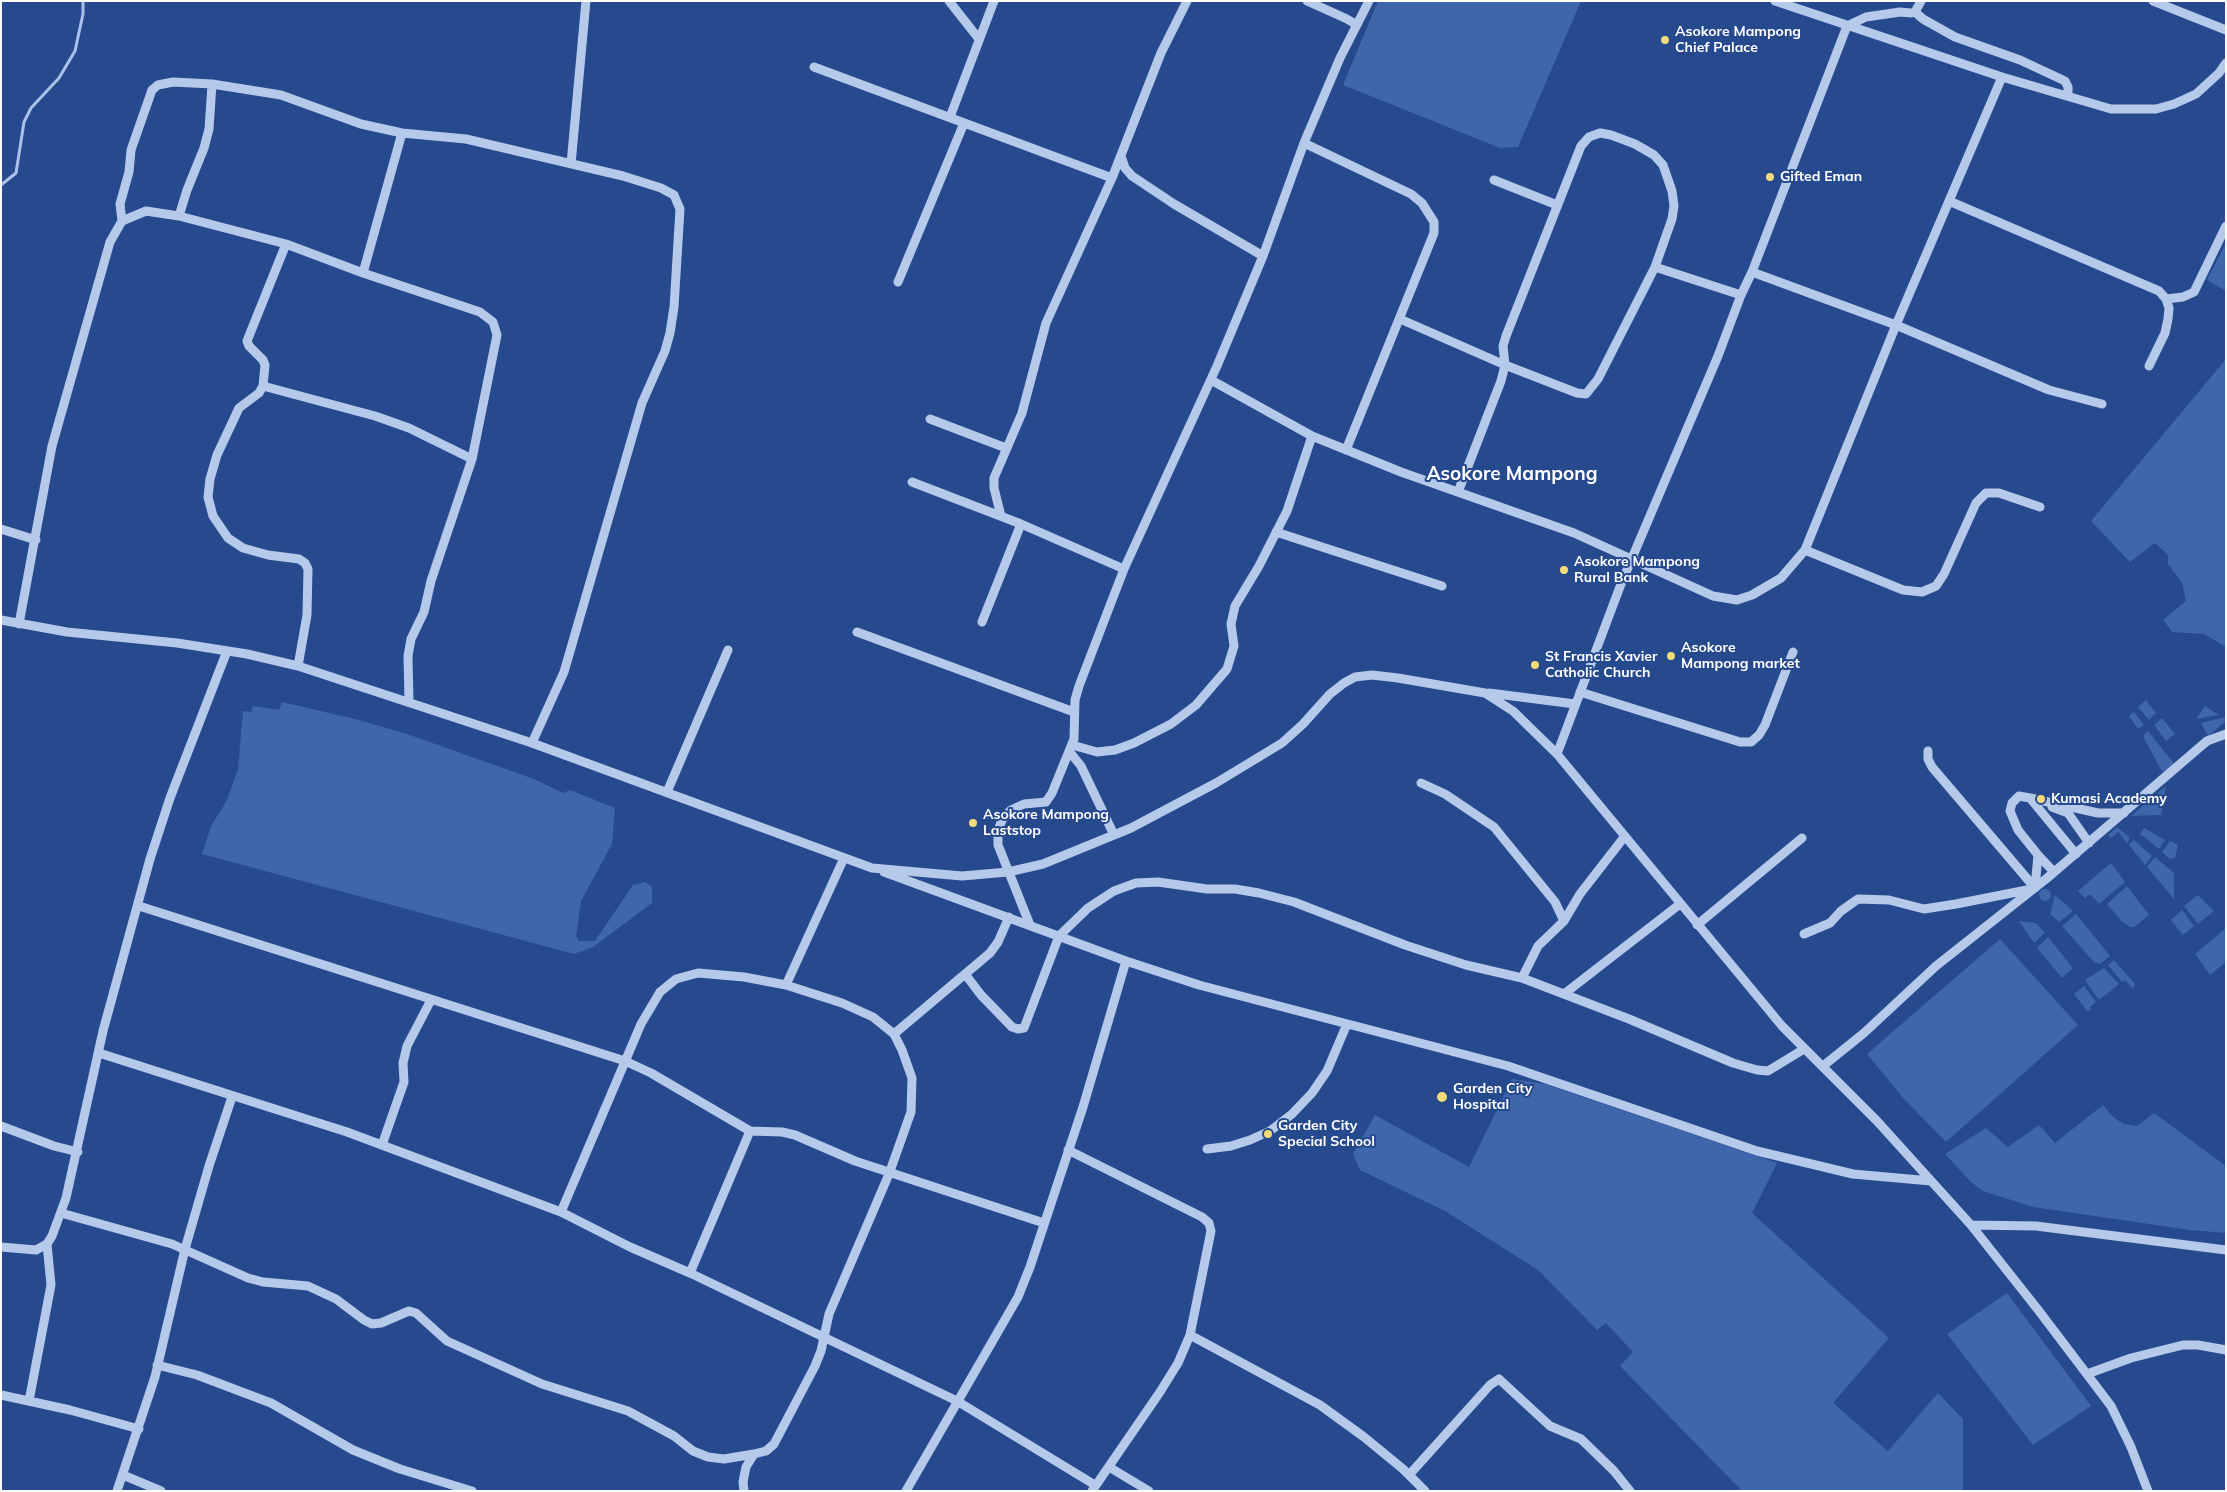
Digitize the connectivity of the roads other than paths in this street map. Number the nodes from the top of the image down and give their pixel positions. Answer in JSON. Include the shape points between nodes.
{"nodes":[{"id":1,"x":586,"y":1,"type":"edge"},
{"id":2,"x":949,"y":1,"type":"edge"},
{"id":3,"x":994,"y":1,"type":"edge"},
{"id":4,"x":1187,"y":1,"type":"edge"},
{"id":5,"x":1307,"y":1,"type":"edge"},
{"id":6,"x":1369,"y":1,"type":"edge"},
{"id":7,"x":1775,"y":1,"type":"edge"},
{"id":8,"x":1921,"y":1,"type":"edge"},
{"id":9,"x":2153,"y":1,"type":"edge"},
{"id":10,"x":1915,"y":12,"type":"junction"},
{"id":11,"x":1357,"y":25,"type":"junction"},
{"id":12,"x":1847,"y":26,"type":"junction"},
{"id":13,"x":2226,"y":30,"type":"edge"},
{"id":14,"x":979,"y":40,"type":"junction"},
{"id":15,"x":2226,"y":63,"type":"edge"},
{"id":16,"x":814,"y":67,"type":"dead end"},
{"id":17,"x":2002,"y":77,"type":"junction"},
{"id":18,"x":212,"y":84,"type":"junction"},
{"id":19,"x":2068,"y":96,"type":"junction"},
{"id":20,"x":950,"y":117,"type":"junction"},
{"id":21,"x":964,"y":123,"type":"junction"},
{"id":22,"x":402,"y":133,"type":"junction"},
{"id":23,"x":1304,"y":143,"type":"junction"},
{"id":24,"x":1121,"y":156,"type":"junction"},
{"id":25,"x":571,"y":164,"type":"junction"},
{"id":26,"x":1112,"y":178,"type":"junction"},
{"id":27,"x":1494,"y":180,"type":"dead end"},
{"id":28,"x":1949,"y":201,"type":"junction"},
{"id":29,"x":1557,"y":205,"type":"junction"},
{"id":30,"x":179,"y":216,"type":"junction"},
{"id":31,"x":122,"y":221,"type":"junction"},
{"id":32,"x":2226,"y":226,"type":"edge"},
{"id":33,"x":286,"y":244,"type":"junction"},
{"id":34,"x":1263,"y":256,"type":"junction"},
{"id":35,"x":1655,"y":267,"type":"junction"},
{"id":36,"x":1752,"y":272,"type":"junction"},
{"id":37,"x":363,"y":273,"type":"junction"},
{"id":38,"x":898,"y":282,"type":"dead end"},
{"id":39,"x":1741,"y":295,"type":"junction"},
{"id":40,"x":2166,"y":299,"type":"junction"},
{"id":41,"x":1400,"y":319,"type":"junction"},
{"id":42,"x":1896,"y":325,"type":"junction"},
{"id":43,"x":1505,"y":365,"type":"junction"},
{"id":44,"x":2149,"y":366,"type":"dead end"},
{"id":45,"x":1210,"y":380,"type":"junction"},
{"id":46,"x":263,"y":386,"type":"junction"},
{"id":47,"x":2102,"y":404,"type":"dead end"},
{"id":48,"x":930,"y":419,"type":"dead end"},
{"id":49,"x":1312,"y":436,"type":"junction"},
{"id":50,"x":1006,"y":448,"type":"junction"},
{"id":51,"x":1346,"y":450,"type":"junction"},
{"id":52,"x":472,"y":459,"type":"junction"},
{"id":53,"x":912,"y":482,"type":"dead end"},
{"id":54,"x":1458,"y":492,"type":"junction"},
{"id":55,"x":2040,"y":507,"type":"dead end"},
{"id":56,"x":1001,"y":516,"type":"junction"},
{"id":57,"x":1021,"y":524,"type":"junction"},
{"id":58,"x":1,"y":529,"type":"edge"},
{"id":59,"x":1276,"y":532,"type":"junction"},
{"id":60,"x":36,"y":540,"type":"junction"},
{"id":61,"x":1806,"y":550,"type":"junction"},
{"id":62,"x":1631,"y":560,"type":"junction"},
{"id":63,"x":1124,"y":569,"type":"junction"},
{"id":64,"x":1442,"y":586,"type":"dead end"},
{"id":65,"x":1,"y":620,"type":"edge"},
{"id":66,"x":982,"y":622,"type":"dead end"},
{"id":67,"x":20,"y":624,"type":"junction"},
{"id":68,"x":857,"y":632,"type":"dead end"},
{"id":69,"x":728,"y":650,"type":"dead end"},
{"id":70,"x":227,"y":651,"type":"junction"},
{"id":71,"x":1793,"y":652,"type":"dead end"},
{"id":72,"x":298,"y":666,"type":"junction"},
{"id":73,"x":1580,"y":692,"type":"junction"},
{"id":74,"x":1485,"y":693,"type":"junction"},
{"id":75,"x":409,"y":702,"type":"junction"},
{"id":76,"x":1575,"y":704,"type":"junction"},
{"id":77,"x":1074,"y":712,"type":"junction"},
{"id":78,"x":2226,"y":734,"type":"edge"},
{"id":79,"x":532,"y":743,"type":"junction"},
{"id":80,"x":1070,"y":748,"type":"junction"},
{"id":81,"x":1928,"y":751,"type":"dead end"},
{"id":82,"x":1557,"y":754,"type":"junction"},
{"id":83,"x":1421,"y":783,"type":"dead end"},
{"id":84,"x":667,"y":792,"type":"junction"},
{"id":85,"x":2030,"y":798,"type":"junction"},
{"id":86,"x":2124,"y":814,"type":"junction"},
{"id":87,"x":1114,"y":835,"type":"junction"},
{"id":88,"x":1624,"y":836,"type":"junction"},
{"id":89,"x":1802,"y":838,"type":"dead end"},
{"id":90,"x":2089,"y":843,"type":"junction"},
{"id":91,"x":2076,"y":854,"type":"junction"},
{"id":92,"x":2038,"y":855,"type":"junction"},
{"id":93,"x":844,"y":858,"type":"junction"},
{"id":94,"x":872,"y":868,"type":"junction"},
{"id":95,"x":1008,"y":872,"type":"junction"},
{"id":96,"x":2054,"y":872,"type":"junction"},
{"id":97,"x":2035,"y":888,"type":"junction"},
{"id":98,"x":1680,"y":904,"type":"junction"},
{"id":99,"x":139,"y":906,"type":"junction"},
{"id":100,"x":1009,"y":917,"type":"junction"},
{"id":101,"x":1564,"y":921,"type":"junction"},
{"id":102,"x":1030,"y":924,"type":"junction"},
{"id":103,"x":1697,"y":925,"type":"junction"},
{"id":104,"x":1804,"y":934,"type":"dead end"},
{"id":105,"x":1059,"y":936,"type":"junction"},
{"id":106,"x":1126,"y":962,"type":"junction"},
{"id":107,"x":965,"y":974,"type":"junction"},
{"id":108,"x":1522,"y":978,"type":"junction"},
{"id":109,"x":786,"y":985,"type":"junction"},
{"id":110,"x":1564,"y":994,"type":"junction"},
{"id":111,"x":431,"y":1000,"type":"junction"},
{"id":112,"x":1347,"y":1024,"type":"junction"},
{"id":113,"x":894,"y":1034,"type":"junction"},
{"id":114,"x":1804,"y":1049,"type":"junction"},
{"id":115,"x":99,"y":1053,"type":"junction"},
{"id":116,"x":625,"y":1061,"type":"junction"},
{"id":117,"x":1823,"y":1066,"type":"junction"},
{"id":118,"x":232,"y":1097,"type":"junction"},
{"id":119,"x":1,"y":1126,"type":"edge"},
{"id":120,"x":750,"y":1131,"type":"junction"},
{"id":121,"x":382,"y":1146,"type":"junction"},
{"id":122,"x":1207,"y":1148,"type":"dead end"},
{"id":123,"x":1068,"y":1150,"type":"junction"},
{"id":124,"x":78,"y":1152,"type":"junction"},
{"id":125,"x":889,"y":1174,"type":"junction"},
{"id":126,"x":1931,"y":1181,"type":"junction"},
{"id":127,"x":561,"y":1212,"type":"junction"},
{"id":128,"x":60,"y":1213,"type":"junction"},
{"id":129,"x":1044,"y":1223,"type":"junction"},
{"id":130,"x":1971,"y":1226,"type":"junction"},
{"id":131,"x":47,"y":1244,"type":"junction"},
{"id":132,"x":1,"y":1247,"type":"edge"},
{"id":133,"x":185,"y":1249,"type":"junction"},
{"id":134,"x":2226,"y":1250,"type":"edge"},
{"id":135,"x":690,"y":1273,"type":"junction"},
{"id":136,"x":1190,"y":1335,"type":"junction"},
{"id":137,"x":823,"y":1337,"type":"junction"},
{"id":138,"x":2226,"y":1350,"type":"edge"},
{"id":139,"x":157,"y":1365,"type":"junction"},
{"id":140,"x":2087,"y":1374,"type":"junction"},
{"id":141,"x":1,"y":1395,"type":"edge"},
{"id":142,"x":29,"y":1401,"type":"junction"},
{"id":143,"x":957,"y":1401,"type":"junction"},
{"id":144,"x":139,"y":1429,"type":"junction"},
{"id":145,"x":754,"y":1454,"type":"junction"},
{"id":146,"x":1109,"y":1467,"type":"junction"},
{"id":147,"x":123,"y":1475,"type":"junction"},
{"id":148,"x":1409,"y":1475,"type":"junction"},
{"id":149,"x":1093,"y":1488,"type":"edge"},
{"id":150,"x":117,"y":1491,"type":"edge"},
{"id":151,"x":161,"y":1491,"type":"edge"},
{"id":152,"x":472,"y":1491,"type":"edge"},
{"id":153,"x":744,"y":1491,"type":"edge"},
{"id":154,"x":906,"y":1491,"type":"edge"},
{"id":155,"x":1149,"y":1491,"type":"edge"},
{"id":156,"x":1425,"y":1491,"type":"edge"},
{"id":157,"x":1630,"y":1491,"type":"edge"},
{"id":158,"x":2148,"y":1491,"type":"edge"}],
"edges":[{"from":1,"to":25,"type":"street"},
{"from":2,"to":14,"type":"street"},
{"from":3,"to":14,"type":"street"},
{"from":4,"to":24,"type":"street","via":[[1162,53]]},
{"from":5,"to":11,"type":"street"},
{"from":6,"to":11,"type":"street"},
{"from":7,"to":12,"type":"street"},
{"from":8,"to":10,"type":"street"},
{"from":9,"to":13,"type":"street"},
{"from":10,"to":12,"type":"street","via":[[1866,18]]},
{"from":10,"to":19,"type":"street","via":[[1955,37],[2020,60],[2065,81]]},
{"from":11,"to":23,"type":"street"},
{"from":12,"to":17,"type":"street"},
{"from":12,"to":36,"type":"street"},
{"from":14,"to":20,"type":"street"},
{"from":15,"to":19,"type":"street","via":[[2196,94],[2156,109],[2111,109]]},
{"from":16,"to":20,"type":"street"},
{"from":17,"to":19,"type":"street"},
{"from":17,"to":28,"type":"street"},
{"from":18,"to":22,"type":"street","via":[[281,95],[362,124]]},
{"from":18,"to":30,"type":"street","via":[[209,129]]},
{"from":18,"to":31,"type":"street","via":[[173,82],[158,85],[152,90],[131,150],[120,204]]},
{"from":20,"to":21,"type":"street"},
{"from":21,"to":26,"type":"street"},
{"from":21,"to":38,"type":"street"},
{"from":22,"to":25,"type":"street","via":[[466,139]]},
{"from":22,"to":37,"type":"street"},
{"from":23,"to":34,"type":"street"},
{"from":23,"to":41,"type":"street","via":[[1411,194],[1429,212],[1434,222],[1434,234]]},
{"from":24,"to":26,"type":"street"},
{"from":24,"to":34,"type":"street","via":[[1132,176]]},
{"from":25,"to":79,"type":"street","via":[[633,179],[674,195],[680,209],[675,298],[665,351],[642,403],[576,638]]},
{"from":26,"to":50,"type":"street","via":[[1046,323],[1022,413]]},
{"from":27,"to":29,"type":"street"},
{"from":28,"to":40,"type":"street","via":[[2160,291]]},
{"from":28,"to":42,"type":"street"},
{"from":29,"to":35,"type":"street","via":[[1581,146],[1589,137],[1600,132],[1612,135],[1654,155],[1668,177],[1674,206]]},
{"from":29,"to":43,"type":"street","via":[[1506,336],[1503,346]]},
{"from":30,"to":31,"type":"street","via":[[146,211]]},
{"from":30,"to":33,"type":"street"},
{"from":31,"to":60,"type":"street","via":[[110,242],[52,446]]},
{"from":32,"to":40,"type":"street","via":[[2194,292]]},
{"from":33,"to":37,"type":"street"},
{"from":33,"to":46,"type":"street","via":[[248,341],[263,360]]},
{"from":34,"to":45,"type":"street"},
{"from":35,"to":39,"type":"street"},
{"from":35,"to":43,"type":"street","via":[[1598,379],[1586,394]]},
{"from":36,"to":39,"type":"street"},
{"from":36,"to":42,"type":"street"},
{"from":37,"to":52,"type":"street","via":[[480,312],[493,322],[496,335]]},
{"from":39,"to":62,"type":"street"},
{"from":40,"to":44,"type":"street","via":[[2168,319]]},
{"from":41,"to":43,"type":"street"},
{"from":41,"to":51,"type":"street"},
{"from":42,"to":47,"type":"street","via":[[2049,390]]},
{"from":42,"to":61,"type":"street"},
{"from":43,"to":54,"type":"street"},
{"from":45,"to":49,"type":"street"},
{"from":45,"to":63,"type":"street"},
{"from":46,"to":52,"type":"street","via":[[375,416]]},
{"from":46,"to":72,"type":"street","via":[[240,408],[217,455],[208,497],[213,516],[228,538],[243,548],[305,563],[308,569],[307,615]]},
{"from":48,"to":50,"type":"street"},
{"from":49,"to":51,"type":"street"},
{"from":49,"to":59,"type":"street","via":[[1287,511]]},
{"from":50,"to":56,"type":"street","via":[[994,478]]},
{"from":51,"to":54,"type":"street"},
{"from":52,"to":75,"type":"street","via":[[431,581],[424,612],[411,639]]},
{"from":53,"to":56,"type":"street"},
{"from":54,"to":62,"type":"street","via":[[1574,533]]},
{"from":55,"to":61,"type":"street","via":[[1999,493],[1986,493],[1976,503],[1944,574],[1936,586],[1922,592],[1903,590]]},
{"from":56,"to":57,"type":"street"},
{"from":57,"to":63,"type":"street"},
{"from":57,"to":66,"type":"street"},
{"from":58,"to":60,"type":"street"},
{"from":59,"to":64,"type":"street"},
{"from":59,"to":80,"type":"street","via":[[1235,606],[1231,624],[1234,646],[1227,670],[1196,705],[1171,724],[1134,744],[1097,752]]},
{"from":60,"to":67,"type":"street"},
{"from":61,"to":62,"type":"street","via":[[1782,578],[1737,600],[1713,596]]},
{"from":62,"to":73,"type":"street"},
{"from":63,"to":77,"type":"street","via":[[1074,700]]},
{"from":65,"to":67,"type":"street"},
{"from":67,"to":70,"type":"street"},
{"from":68,"to":77,"type":"street"},
{"from":69,"to":84,"type":"street"},
{"from":70,"to":72,"type":"street"},
{"from":70,"to":99,"type":"street","via":[[170,798]]},
{"from":71,"to":73,"type":"street","via":[[1765,725],[1751,742],[1740,742]]},
{"from":72,"to":75,"type":"street"},
{"from":73,"to":76,"type":"street"},
{"from":74,"to":76,"type":"street"},
{"from":74,"to":82,"type":"street","via":[[1513,711]]},
{"from":74,"to":87,"type":"street","via":[[1398,678],[1355,677],[1330,694],[1282,743],[1216,783]]},
{"from":75,"to":79,"type":"street"},
{"from":76,"to":82,"type":"street"},
{"from":77,"to":80,"type":"street"},
{"from":78,"to":86,"type":"street","via":[[2207,742]]},
{"from":79,"to":84,"type":"street"},
{"from":80,"to":87,"type":"street"},
{"from":80,"to":95,"type":"street","via":[[1049,799],[1024,804],[1003,818],[998,830],[998,845]]},
{"from":81,"to":97,"type":"street","via":[[1932,767]]},
{"from":82,"to":88,"type":"street"},
{"from":83,"to":101,"type":"street","via":[[1445,794],[1494,828],[1555,902]]},
{"from":84,"to":93,"type":"street"},
{"from":85,"to":86,"type":"street","via":[[2098,813]]},
{"from":85,"to":90,"type":"street","via":[[2068,813]]},
{"from":85,"to":91,"type":"street"},
{"from":85,"to":92,"type":"street","via":[[2019,796],[2010,811],[2018,830]]},
{"from":86,"to":90,"type":"street"},
{"from":87,"to":95,"type":"street","via":[[1043,864]]},
{"from":88,"to":98,"type":"street"},
{"from":88,"to":101,"type":"street"},
{"from":89,"to":103,"type":"street"},
{"from":90,"to":91,"type":"street"},
{"from":91,"to":96,"type":"street"},
{"from":92,"to":96,"type":"street"},
{"from":92,"to":97,"type":"street"},
{"from":93,"to":94,"type":"street"},
{"from":93,"to":109,"type":"street"},
{"from":94,"to":95,"type":"street","via":[[962,876]]},
{"from":94,"to":100,"type":"street"},
{"from":95,"to":102,"type":"street"},
{"from":96,"to":97,"type":"street"},
{"from":97,"to":104,"type":"street","via":[[1924,909],[1889,900],[1858,899],[1830,924]]},
{"from":97,"to":117,"type":"street","via":[[1936,966]]},
{"from":98,"to":103,"type":"street"},
{"from":98,"to":110,"type":"street"},
{"from":99,"to":111,"type":"street"},
{"from":99,"to":115,"type":"street"},
{"from":100,"to":102,"type":"street"},
{"from":100,"to":107,"type":"street","via":[[990,953]]},
{"from":101,"to":108,"type":"street","via":[[1538,946]]},
{"from":102,"to":105,"type":"street"},
{"from":103,"to":114,"type":"street"},
{"from":105,"to":106,"type":"street"},
{"from":105,"to":107,"type":"street","via":[[1024,1028],[1012,1027]]},
{"from":105,"to":108,"type":"street","via":[[1088,908],[1114,891],[1136,883],[1158,882],[1207,889],[1235,889],[1294,902],[1405,945],[1466,965]]},
{"from":106,"to":112,"type":"street"},
{"from":106,"to":123,"type":"street"},
{"from":107,"to":113,"type":"street"},
{"from":108,"to":110,"type":"street"},
{"from":109,"to":113,"type":"street","via":[[842,1003],[872,1017]]},
{"from":109,"to":116,"type":"street","via":[[744,976],[698,972],[676,979],[660,992]]},
{"from":110,"to":114,"type":"street","via":[[1757,1070],[1768,1071]]},
{"from":111,"to":116,"type":"street"},
{"from":111,"to":121,"type":"street","via":[[407,1046],[403,1062],[404,1082]]},
{"from":112,"to":122,"type":"street","via":[[1328,1070],[1292,1114],[1250,1140]]},
{"from":112,"to":126,"type":"street","via":[[1508,1066],[1757,1151],[1853,1174]]},
{"from":113,"to":125,"type":"street","via":[[912,1078],[911,1112]]},
{"from":114,"to":117,"type":"street"},
{"from":115,"to":118,"type":"street"},
{"from":115,"to":124,"type":"street"},
{"from":116,"to":120,"type":"street","via":[[657,1076]]},
{"from":116,"to":127,"type":"street"},
{"from":117,"to":126,"type":"street"},
{"from":118,"to":121,"type":"street"},
{"from":118,"to":133,"type":"street"},
{"from":119,"to":124,"type":"street"},
{"from":120,"to":125,"type":"street","via":[[795,1135]]},
{"from":120,"to":135,"type":"street"},
{"from":121,"to":127,"type":"street"},
{"from":123,"to":129,"type":"street"},
{"from":123,"to":136,"type":"street","via":[[1209,1223],[1211,1231]]},
{"from":124,"to":128,"type":"street"},
{"from":125,"to":129,"type":"street"},
{"from":125,"to":137,"type":"street","via":[[829,1314]]},
{"from":126,"to":130,"type":"street"},
{"from":127,"to":135,"type":"street"},
{"from":128,"to":131,"type":"street"},
{"from":128,"to":133,"type":"street"},
{"from":129,"to":143,"type":"street","via":[[1018,1296]]},
{"from":130,"to":134,"type":"street","via":[[2036,1226]]},
{"from":130,"to":140,"type":"street"},
{"from":131,"to":132,"type":"street","via":[[36,1250]]},
{"from":131,"to":142,"type":"street","via":[[51,1284]]},
{"from":133,"to":139,"type":"street"},
{"from":133,"to":145,"type":"street","via":[[248,1278],[308,1286],[336,1299],[372,1324],[409,1311],[416,1313],[435,1332],[456,1345],[542,1384],[628,1411],[708,1457],[724,1459]]},
{"from":135,"to":137,"type":"street"},
{"from":136,"to":146,"type":"street","via":[[1178,1363]]},
{"from":136,"to":148,"type":"street","via":[[1320,1405]]},
{"from":137,"to":143,"type":"street"},
{"from":137,"to":145,"type":"street","via":[[816,1366],[774,1444],[766,1451]]},
{"from":138,"to":140,"type":"street","via":[[2182,1345]]},
{"from":139,"to":144,"type":"street"},
{"from":139,"to":152,"type":"street","via":[[197,1375],[271,1403],[353,1450],[400,1469]]},
{"from":140,"to":158,"type":"street","via":[[2111,1406]]},
{"from":141,"to":142,"type":"street"},
{"from":142,"to":144,"type":"street"},
{"from":143,"to":149,"type":"street"},
{"from":143,"to":154,"type":"street"},
{"from":144,"to":147,"type":"street"},
{"from":145,"to":153,"type":"street","via":[[746,1467]]},
{"from":146,"to":149,"type":"street"},
{"from":146,"to":155,"type":"street"},
{"from":147,"to":150,"type":"street"},
{"from":147,"to":151,"type":"street"},
{"from":148,"to":156,"type":"street"},
{"from":148,"to":157,"type":"street","via":[[1499,1379],[1550,1426],[1581,1439]]}]}
